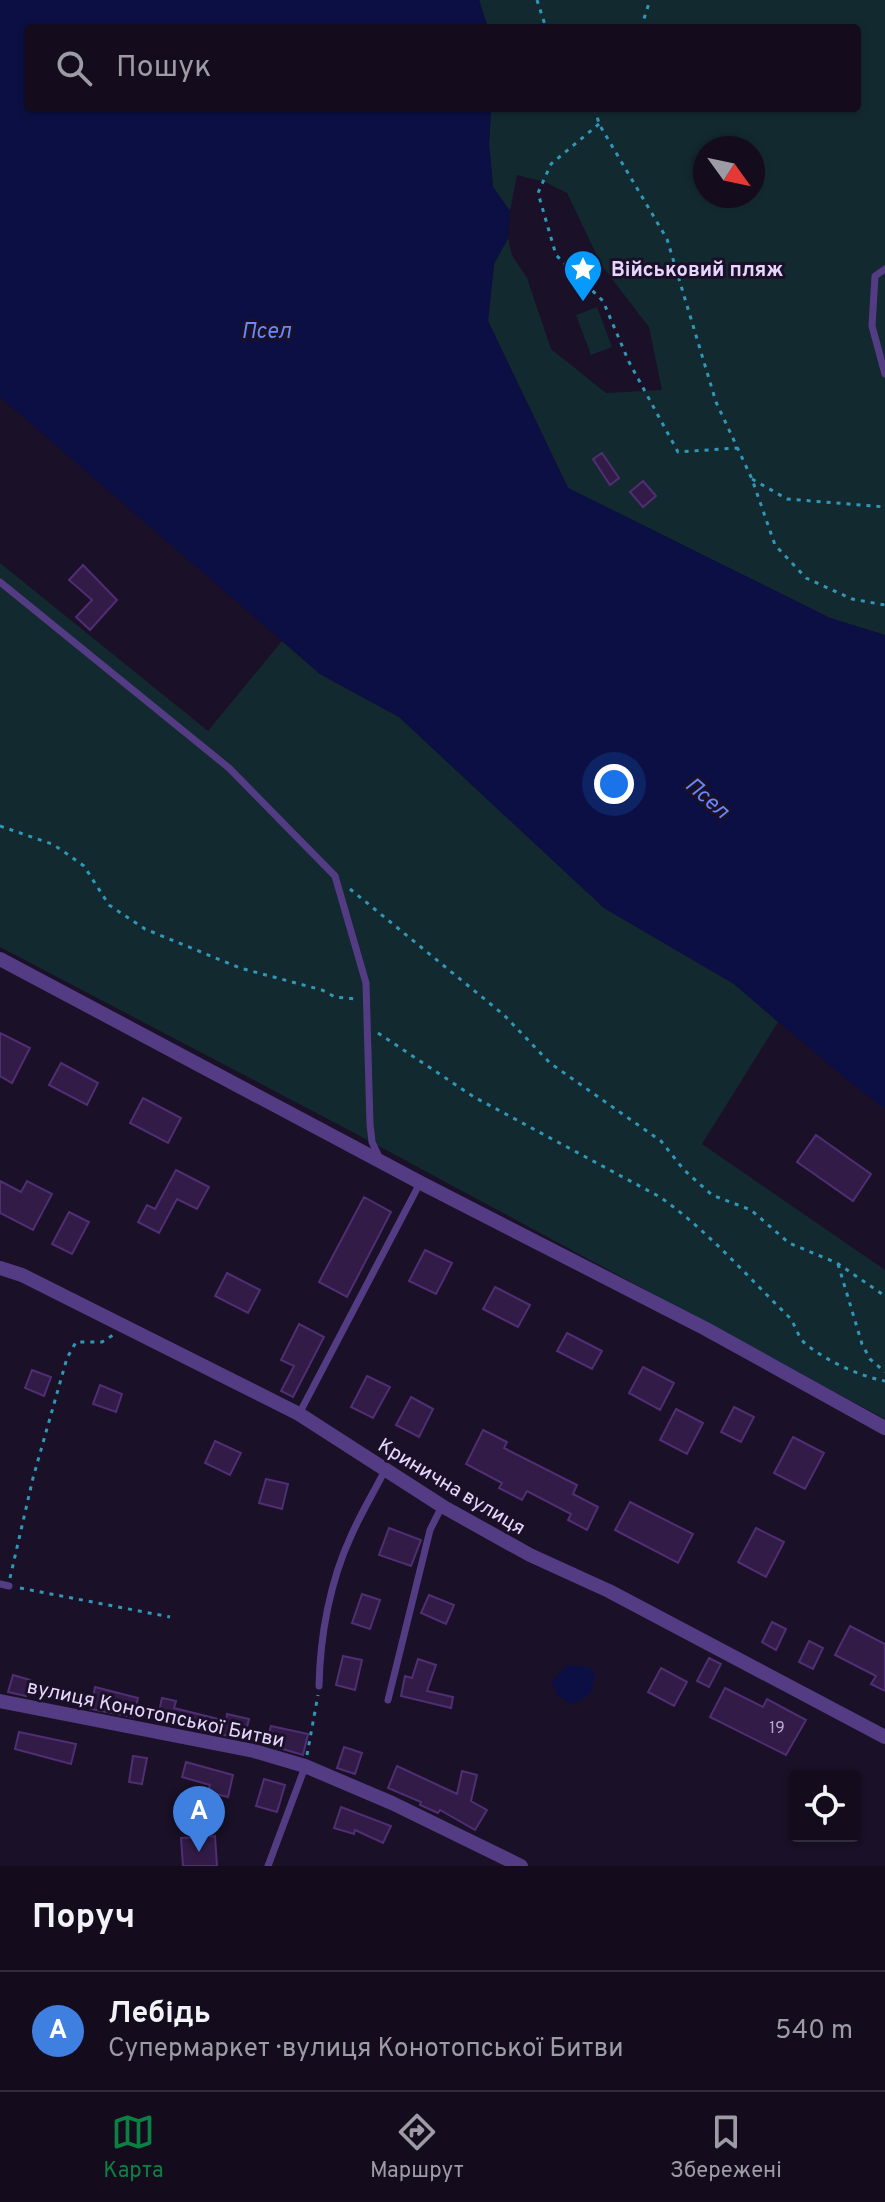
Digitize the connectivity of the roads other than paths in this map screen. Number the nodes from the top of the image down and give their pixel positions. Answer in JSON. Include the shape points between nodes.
{"nodes":[{"id":1,"x":885,"y":269,"type":"edge"},
{"id":2,"x":885,"y":374,"type":"edge"},
{"id":3,"x":0,"y":582,"type":"edge"},
{"id":4,"x":0,"y":959,"type":"edge"},
{"id":5,"x":380,"y":1161,"type":"junction"},
{"id":6,"x":421,"y":1183,"type":"junction"},
{"id":7,"x":0,"y":1268,"type":"edge"},
{"id":8,"x":299,"y":1414,"type":"junction"},
{"id":9,"x":885,"y":1428,"type":"edge"},
{"id":10,"x":385,"y":1470,"type":"junction"},
{"id":11,"x":442,"y":1506,"type":"junction"},
{"id":12,"x":319,"y":1686,"type":"road end"},
{"id":13,"x":388,"y":1700,"type":"dead end"},
{"id":14,"x":0,"y":1701,"type":"edge"},
{"id":15,"x":885,"y":1737,"type":"edge"},
{"id":16,"x":305,"y":1766,"type":"junction"},
{"id":17,"x":268,"y":1866,"type":"edge"},
{"id":18,"x":521,"y":1866,"type":"edge"}],
"edges":[{"from":1,"to":2,"type":"lane","via":[[875,276],[872,326]]},
{"from":3,"to":5,"type":"lane","via":[[229,768],[335,876],[366,983],[370,1124]]},
{"from":4,"to":5,"type":"street"},
{"from":5,"to":6,"type":"street"},
{"from":6,"to":8,"type":"lane"},
{"from":6,"to":9,"type":"street"},
{"from":7,"to":8,"type":"street","name":"Кринична вулиця"},
{"from":8,"to":10,"type":"street","name":"Кринична вулиця"},
{"from":10,"to":11,"type":"street","name":"Кринична вулиця"},
{"from":10,"to":12,"type":"lane","via":[[350,1537],[332,1593]]},
{"from":11,"to":13,"type":"lane","via":[[430,1530]]},
{"from":11,"to":15,"type":"street","name":"Кринична вулиця"},
{"from":14,"to":16,"type":"street","name":"вулиця Конотопської Битви","via":[[254,1751]]},
{"from":16,"to":17,"type":"lane"},
{"from":16,"to":18,"type":"street","name":"вулиця Конотопської Битви"}]}
